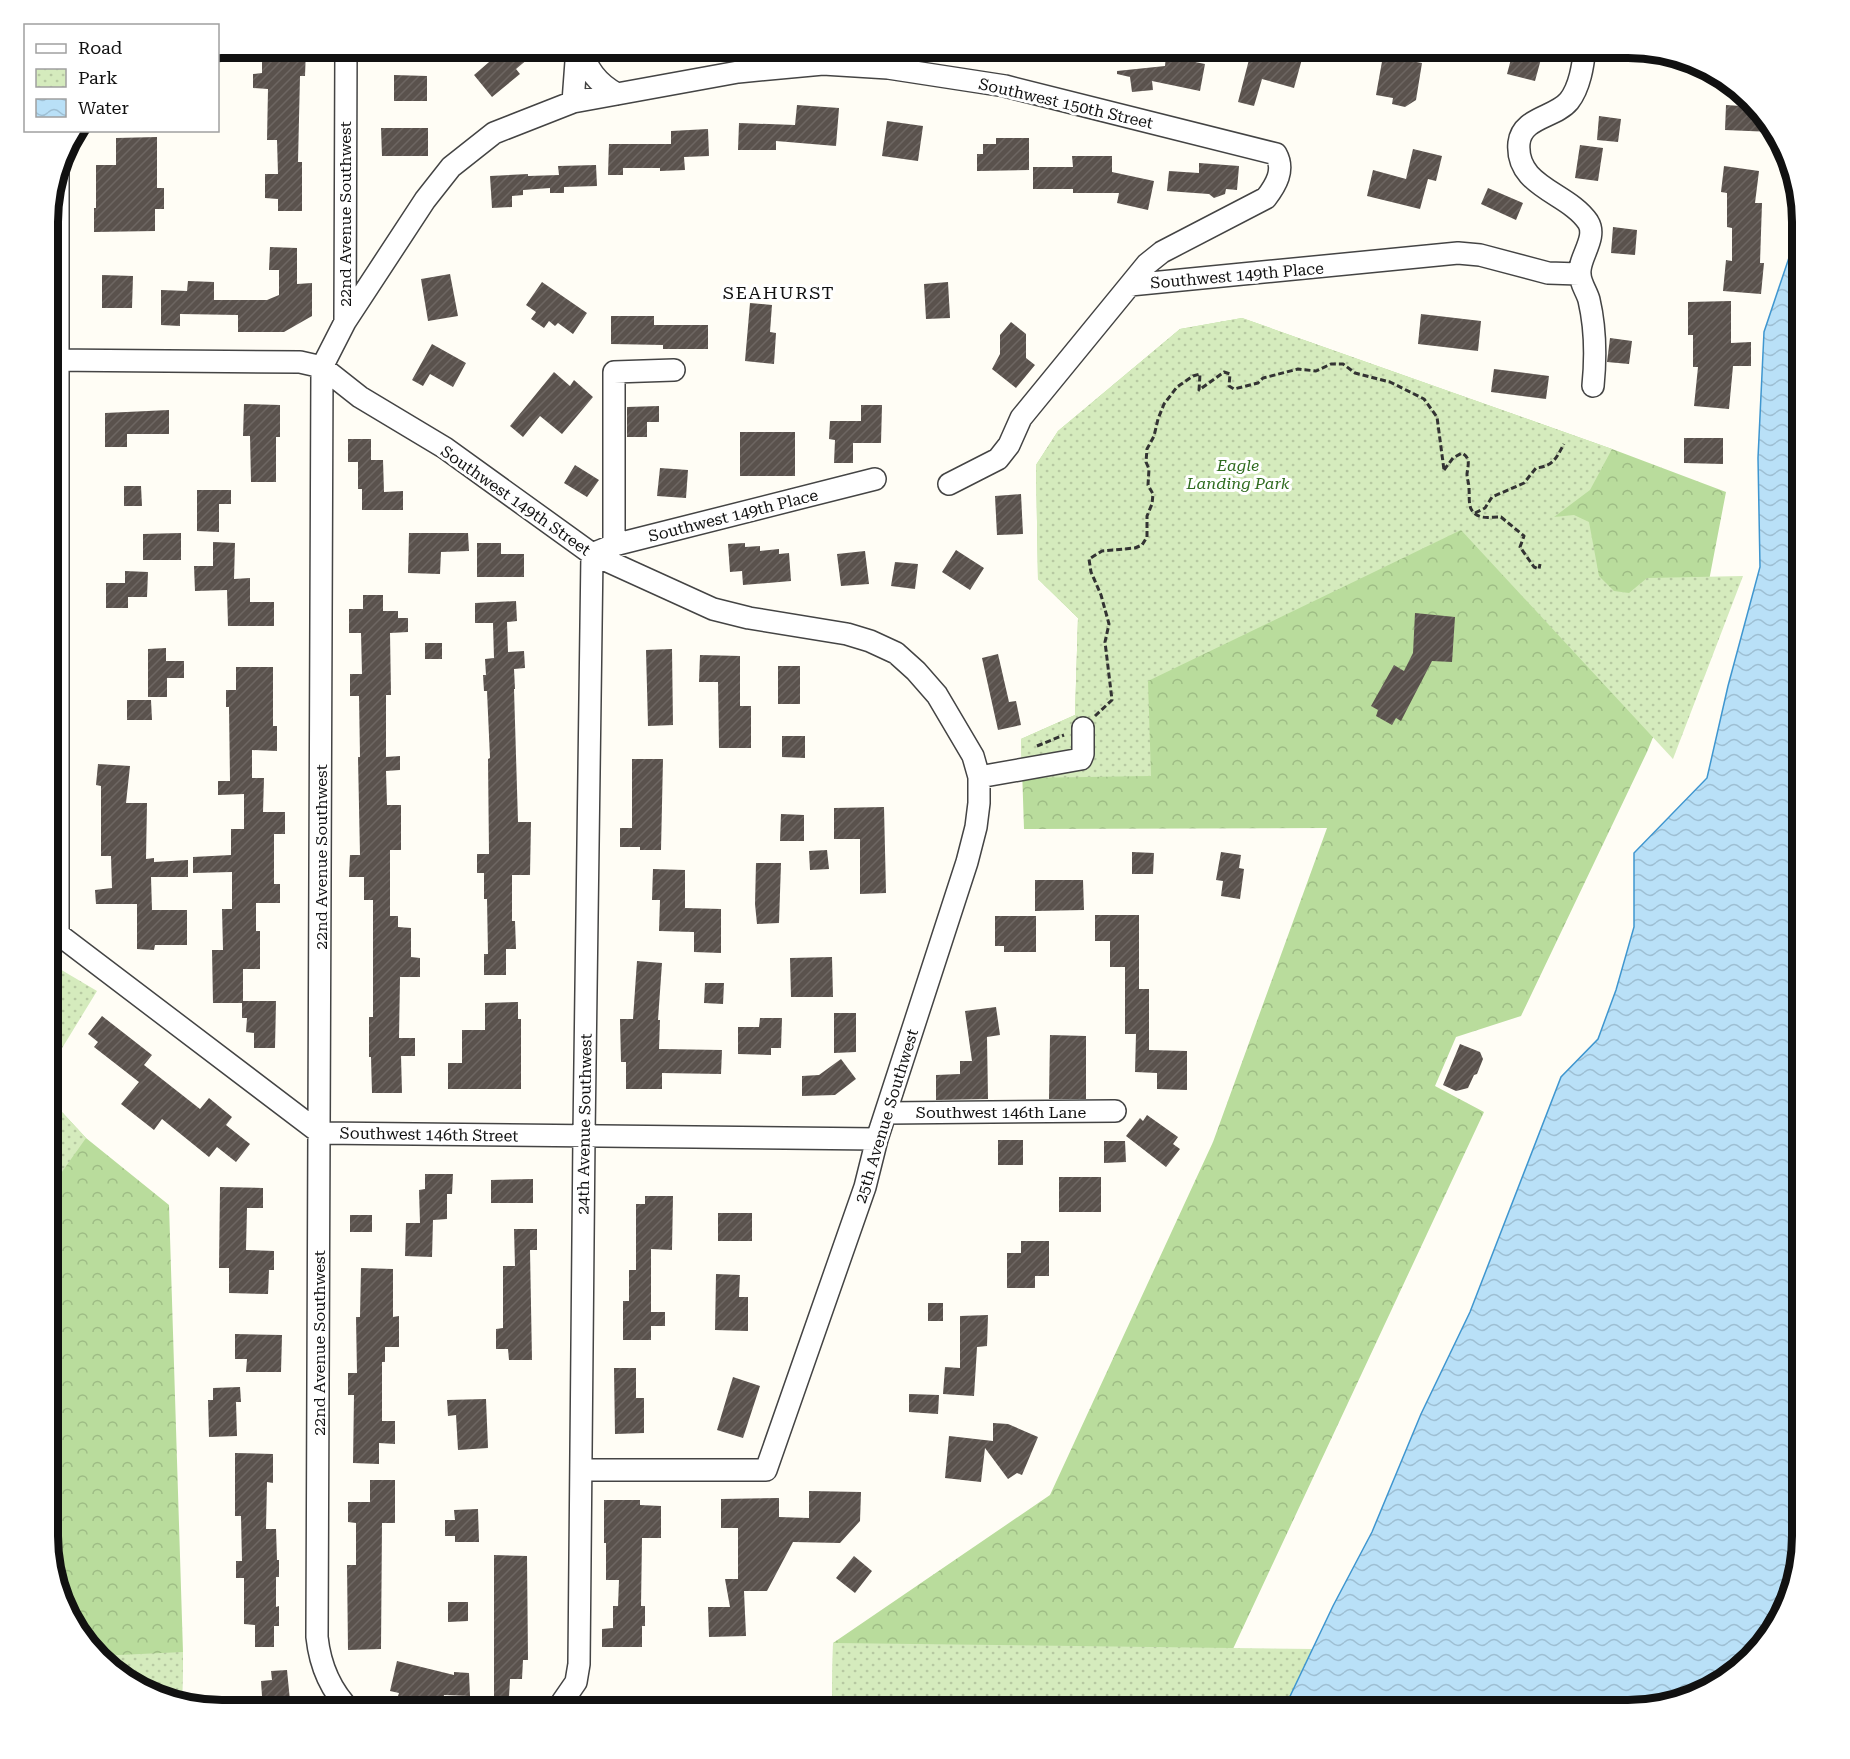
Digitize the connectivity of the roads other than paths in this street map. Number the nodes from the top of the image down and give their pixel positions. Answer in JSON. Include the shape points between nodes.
{"nodes":[{"id":1,"x":346,"y":59,"type":"edge"},
{"id":2,"x":578,"y":59,"type":"edge"},
{"id":3,"x":584,"y":59,"type":"edge"},
{"id":4,"x":1582,"y":59,"type":"edge"},
{"id":5,"x":616,"y":94,"type":"junction"},
{"id":6,"x":573,"y":102,"type":"junction"},
{"id":7,"x":1580,"y":274,"type":"junction"},
{"id":8,"x":1130,"y":285,"type":"junction"},
{"id":9,"x":345,"y":322,"type":"junction"},
{"id":10,"x":59,"y":360,"type":"edge"},
{"id":11,"x":322,"y":367,"type":"junction"},
{"id":12,"x":674,"y":370,"type":"dead end"},
{"id":13,"x":1593,"y":386,"type":"dead end"},
{"id":14,"x":875,"y":480,"type":"dead end"},
{"id":15,"x":949,"y":484,"type":"dead end"},
{"id":16,"x":614,"y":545,"type":"junction"},
{"id":17,"x":592,"y":554,"type":"junction"},
{"id":18,"x":1083,"y":744,"type":"road end"},
{"id":19,"x":973,"y":756,"type":"joint"},
{"id":20,"x":979,"y":777,"type":"junction"},
{"id":21,"x":59,"y":937,"type":"edge"},
{"id":22,"x":1115,"y":1111,"type":"dead end"},
{"id":23,"x":886,"y":1113,"type":"junction"},
{"id":24,"x":320,"y":1133,"type":"junction"},
{"id":25,"x":584,"y":1135,"type":"junction"},
{"id":26,"x":877,"y":1139,"type":"junction"},
{"id":27,"x":581,"y":1470,"type":"junction"},
{"id":28,"x":343,"y":1700,"type":"edge"},
{"id":29,"x":565,"y":1700,"type":"edge"}],
"edges":[{"from":1,"to":9,"type":"street","name":"22nd Avenue Southwest"},
{"from":2,"to":6,"type":"street"},
{"from":3,"to":5,"type":"street","via":[[601,85]]},
{"from":4,"to":7,"type":"street","via":[[1569,101],[1526,127],[1519,144],[1523,169],[1583,215],[1590,225],[1591,236]]},
{"from":5,"to":6,"type":"street","name":"Southwest 150th Street"},
{"from":5,"to":8,"type":"street","name":"Southwest 150th Street","via":[[738,72],[823,64],[888,68],[1005,86],[1269,152],[1280,162],[1276,185],[1266,198],[1162,252]]},
{"from":6,"to":9,"type":"street","name":"Southwest 150th Street","via":[[494,133],[451,166]]},
{"from":7,"to":8,"type":"street","name":"Southwest 149th Place","via":[[1548,273],[1458,253]]},
{"from":7,"to":13,"type":"street","via":[[1589,298],[1594,333]]},
{"from":8,"to":15,"type":"street","name":"Southwest 149th Place","via":[[1022,418],[998,459]]},
{"from":9,"to":11,"type":"street","name":"22nd Avenue Southwest"},
{"from":10,"to":11,"type":"street","name":"Southwest 149th Street","via":[[300,362]]},
{"from":11,"to":17,"type":"street","name":"Southwest 149th Street","via":[[360,397],[445,448]]},
{"from":11,"to":24,"type":"street","name":"22nd Avenue Southwest"},
{"from":12,"to":16,"type":"street","via":[[614,372]]},
{"from":14,"to":16,"type":"street","name":"Southwest 149th Place"},
{"from":16,"to":17,"type":"street","name":"Southwest 149th Place"},
{"from":17,"to":19,"type":"street","name":"Southwest 149th Street","via":[[713,609],[846,634],[896,654],[937,695]]},
{"from":17,"to":25,"type":"street","name":"24th Avenue Southwest"},
{"from":18,"to":20,"type":"street","via":[[1081,759],[1075,761]]},
{"from":19,"to":20,"type":"street","name":"25th Avenue Southwest"},
{"from":20,"to":23,"type":"street","name":"25th Avenue Southwest","via":[[976,827],[967,862]]},
{"from":21,"to":24,"type":"street","name":"Southwest 146th Street"},
{"from":22,"to":23,"type":"street","name":"Southwest 146th Lane"},
{"from":23,"to":26,"type":"street","name":"25th Avenue Southwest"},
{"from":24,"to":25,"type":"street","name":"Southwest 146th Street"},
{"from":24,"to":28,"type":"street","name":"22nd Avenue Southwest","via":[[317,1637],[324,1670]]},
{"from":25,"to":26,"type":"street","name":"Southwest 146th Street"},
{"from":25,"to":27,"type":"street","name":"24th Avenue Southwest"},
{"from":26,"to":27,"type":"street","name":"25th Avenue Southwest","via":[[865,1187],[766,1470]]},
{"from":27,"to":29,"type":"street","name":"24th Avenue Southwest","via":[[579,1664],[576,1682]]}]}
